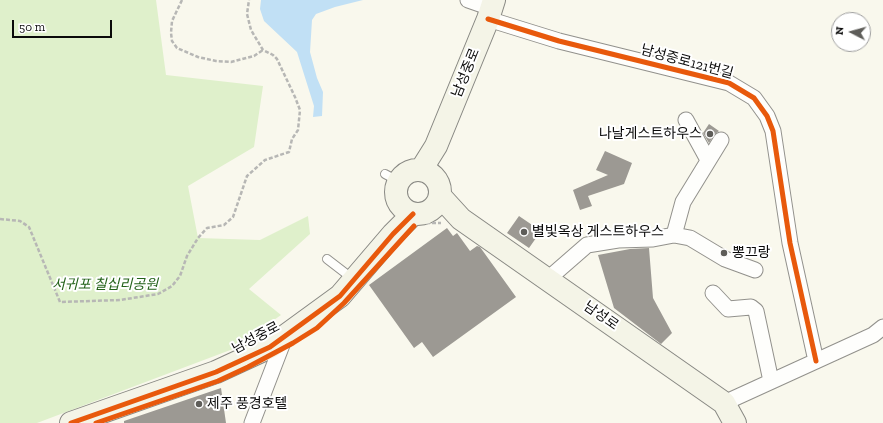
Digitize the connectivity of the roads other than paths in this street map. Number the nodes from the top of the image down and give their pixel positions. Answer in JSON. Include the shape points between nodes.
{"nodes":[{"id":1,"x":468,"y":0,"type":"edge"},
{"id":2,"x":491,"y":9,"type":"edge"},
{"id":3,"x":686,"y":120,"type":"dead end"},
{"id":4,"x":720,"y":140,"type":"dead end"},
{"id":5,"x":708,"y":160,"type":"junction"},
{"id":6,"x":427,"y":173,"type":"junction"},
{"id":7,"x":431,"y":213,"type":"junction"},
{"id":8,"x":674,"y":235,"type":"junction"},
{"id":9,"x":328,"y":259,"type":"dead end"},
{"id":10,"x":755,"y":270,"type":"dead end"},
{"id":11,"x":548,"y":278,"type":"junction"},
{"id":12,"x":354,"y":280,"type":"junction"},
{"id":13,"x":713,"y":293,"type":"dead end"},
{"id":14,"x":883,"y":328,"type":"edge"},
{"id":15,"x":285,"y":337,"type":"junction"},
{"id":16,"x":816,"y":360,"type":"junction"},
{"id":17,"x":771,"y":381,"type":"junction"},
{"id":18,"x":724,"y":403,"type":"junction"},
{"id":19,"x":71,"y":423,"type":"edge"},
{"id":20,"x":252,"y":423,"type":"edge"},
{"id":21,"x":735,"y":423,"type":"edge"}],
"edges":[{"from":1,"to":2,"type":"street","name":"남성중로121번길"},
{"from":2,"to":6,"type":"street","name":"남성중로"},
{"from":2,"to":16,"type":"street","name":"남성중로121번길","via":[[559,41],[729,83],[754,98],[767,116],[773,131],[790,243]]},
{"from":3,"to":5,"type":"street"},
{"from":4,"to":5,"type":"street"},
{"from":5,"to":8,"type":"street","via":[[684,202]]},
{"from":6,"to":7,"type":"street","via":[[438,184]]},
{"from":6,"to":7,"type":"street","via":[[408,172],[392,178],[396,196]]},
{"from":7,"to":11,"type":"street","name":"남성로"},
{"from":7,"to":12,"type":"street","name":"남성중로","via":[[393,234]]},
{"from":8,"to":10,"type":"street","via":[[690,238],[725,259]]},
{"from":8,"to":11,"type":"street","via":[[587,245]]},
{"from":9,"to":12,"type":"lane"},
{"from":11,"to":18,"type":"street","name":"남성로"},
{"from":12,"to":15,"type":"street","name":"남성중로","via":[[340,296]]},
{"from":13,"to":17,"type":"street","via":[[728,309],[751,307],[756,311]]},
{"from":14,"to":16,"type":"street","via":[[873,335]]},
{"from":15,"to":19,"type":"street","name":"남성중로","via":[[270,347],[216,372]]},
{"from":15,"to":20,"type":"street"},
{"from":16,"to":17,"type":"street"},
{"from":17,"to":18,"type":"street"},
{"from":18,"to":21,"type":"street","name":"남성로"}]}
